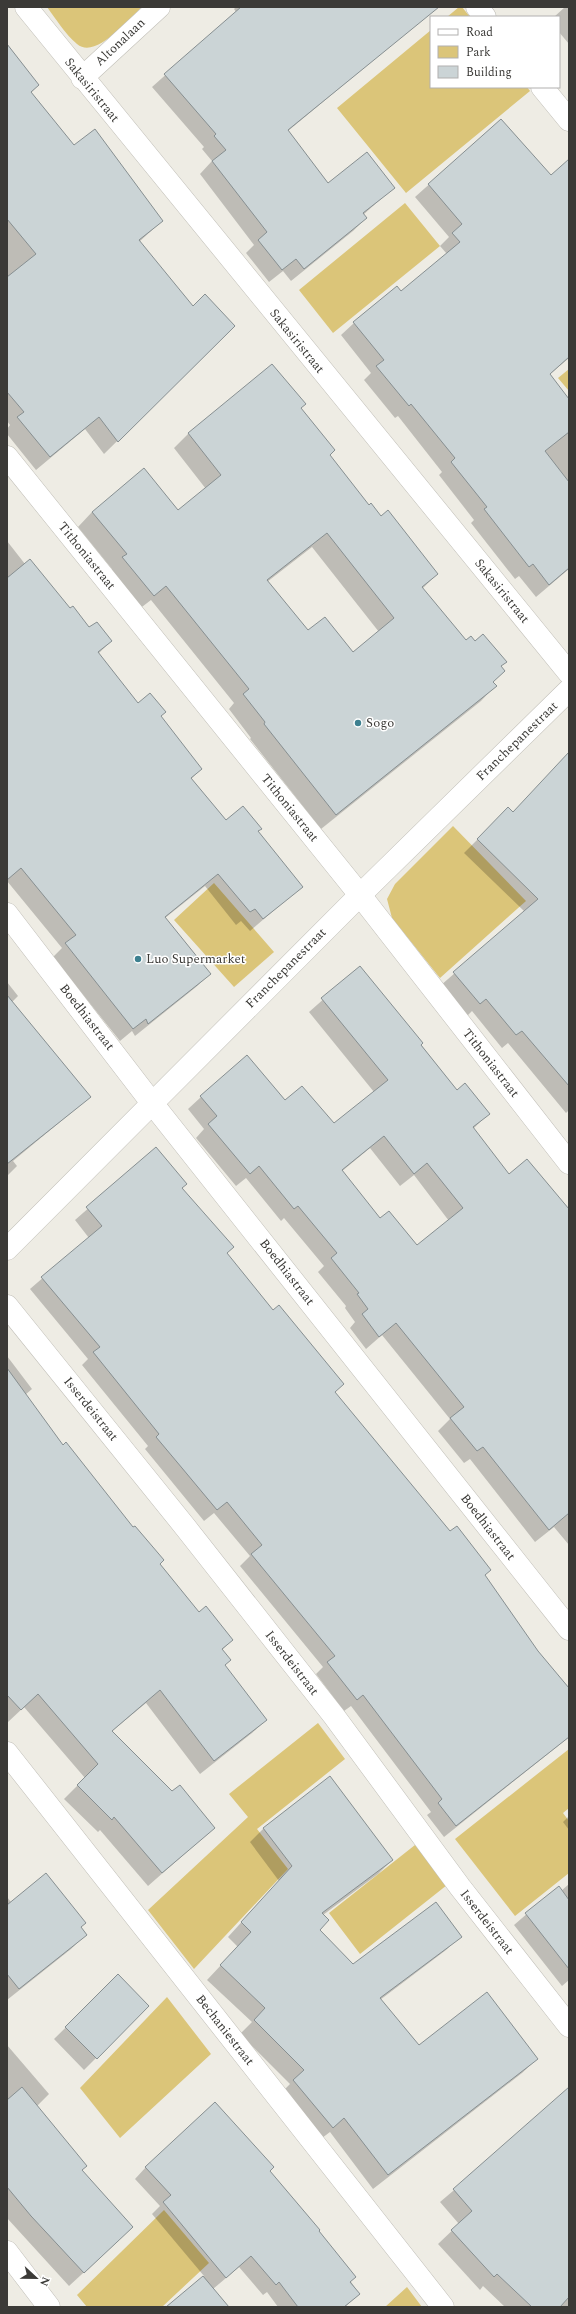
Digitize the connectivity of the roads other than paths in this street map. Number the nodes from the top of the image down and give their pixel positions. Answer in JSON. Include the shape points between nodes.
{"nodes":[{"id":1,"x":26,"y":7,"type":"edge"},
{"id":2,"x":159,"y":7,"type":"edge"},
{"id":3,"x":477,"y":7,"type":"edge"},
{"id":4,"x":484,"y":16,"type":"edge"},
{"id":5,"x":82,"y":78,"type":"junction"},
{"id":6,"x":543,"y":88,"type":"edge"},
{"id":7,"x":569,"y":120,"type":"edge"},
{"id":8,"x":7,"y":457,"type":"edge"},
{"id":9,"x":569,"y":673,"type":"edge"},
{"id":10,"x":569,"y":690,"type":"edge"},
{"id":11,"x":360,"y":895,"type":"junction"},
{"id":12,"x":7,"y":914,"type":"edge"},
{"id":13,"x":152,"y":1103,"type":"junction"},
{"id":14,"x":569,"y":1163,"type":"edge"},
{"id":15,"x":7,"y":1249,"type":"edge"},
{"id":16,"x":7,"y":1306,"type":"edge"},
{"id":17,"x":569,"y":1629,"type":"edge"},
{"id":18,"x":7,"y":1753,"type":"edge"},
{"id":19,"x":569,"y":2026,"type":"edge"},
{"id":20,"x":7,"y":2252,"type":"edge"},
{"id":21,"x":49,"y":2307,"type":"edge"},
{"id":22,"x":443,"y":2307,"type":"edge"}],
"edges":[{"from":1,"to":5,"type":"street","name":"Sakasiristraat"},
{"from":2,"to":5,"type":"street","name":"Altonalaan"},
{"from":3,"to":4,"type":"street"},
{"from":5,"to":9,"type":"street","name":"Sakasiristraat"},
{"from":6,"to":7,"type":"street"},
{"from":8,"to":11,"type":"street","name":"Tithoniastraat"},
{"from":10,"to":11,"type":"street","name":"Franchepanestraat"},
{"from":11,"to":13,"type":"street","name":"Franchepanestraat"},
{"from":11,"to":14,"type":"street","name":"Tithoniastraat"},
{"from":12,"to":13,"type":"street","name":"Boedhiastraat"},
{"from":13,"to":15,"type":"street","name":"Franchepanestraat"},
{"from":13,"to":17,"type":"street","name":"Boedhiastraat"},
{"from":16,"to":19,"type":"street","name":"Isserdeistraat","via":[[324,1704],[460,1887]]},
{"from":18,"to":22,"type":"street","name":"Bechaniestraat"},
{"from":20,"to":21,"type":"street"}]}
